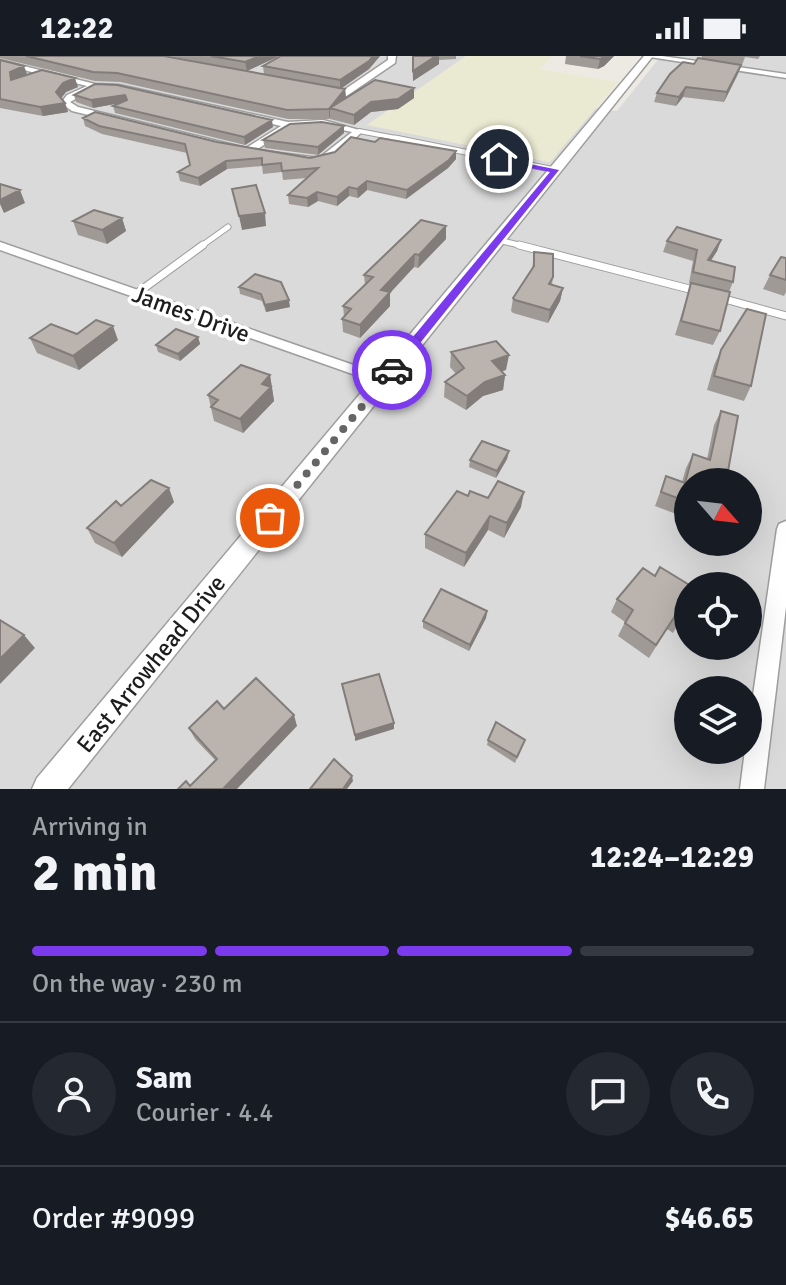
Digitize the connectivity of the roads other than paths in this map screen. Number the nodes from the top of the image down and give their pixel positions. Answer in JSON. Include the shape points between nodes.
{"nodes":[{"id":1,"x":392,"y":56,"type":"edge"},
{"id":2,"x":648,"y":56,"type":"edge"},
{"id":3,"x":0,"y":62,"type":"edge"},
{"id":4,"x":47,"y":72,"type":"junction"},
{"id":5,"x":786,"y":76,"type":"edge"},
{"id":6,"x":33,"y":78,"type":"edge"},
{"id":7,"x":95,"y":86,"type":"junction"},
{"id":8,"x":315,"y":90,"type":"edge"},
{"id":9,"x":288,"y":125,"type":"junction"},
{"id":10,"x":359,"y":131,"type":"junction"},
{"id":11,"x":249,"y":150,"type":"junction"},
{"id":12,"x":555,"y":170,"type":"junction"},
{"id":13,"x":228,"y":227,"type":"dead end"},
{"id":14,"x":498,"y":240,"type":"junction"},
{"id":15,"x":0,"y":246,"type":"edge"},
{"id":16,"x":136,"y":294,"type":"junction"},
{"id":17,"x":786,"y":316,"type":"edge"},
{"id":18,"x":383,"y":380,"type":"junction"},
{"id":19,"x":786,"y":529,"type":"edge"},
{"id":20,"x":48,"y":789,"type":"edge"},
{"id":21,"x":752,"y":789,"type":"edge"}],
"edges":[{"from":1,"to":8,"type":"street","via":[[389,65],[342,95]]},
{"from":2,"to":5,"type":"street"},
{"from":2,"to":12,"type":"street","name":"East Arrowhead Drive"},
{"from":3,"to":4,"type":"street"},
{"from":4,"to":6,"type":"street"},
{"from":4,"to":7,"type":"street"},
{"from":7,"to":9,"type":"street"},
{"from":7,"to":11,"type":"street","via":[[65,103],[192,140]]},
{"from":9,"to":10,"type":"street","via":[[323,123]]},
{"from":9,"to":11,"type":"street"},
{"from":10,"to":11,"type":"street","via":[[325,159],[312,163]]},
{"from":10,"to":12,"type":"lane"},
{"from":12,"to":14,"type":"street","name":"East Arrowhead Drive"},
{"from":13,"to":16,"type":"lane"},
{"from":14,"to":17,"type":"lane"},
{"from":14,"to":18,"type":"street","name":"East Arrowhead Drive"},
{"from":15,"to":16,"type":"street","name":"James Drive"},
{"from":16,"to":18,"type":"street","name":"James Drive"},
{"from":18,"to":20,"type":"street","name":"East Arrowhead Drive"},
{"from":19,"to":21,"type":"street"}]}
